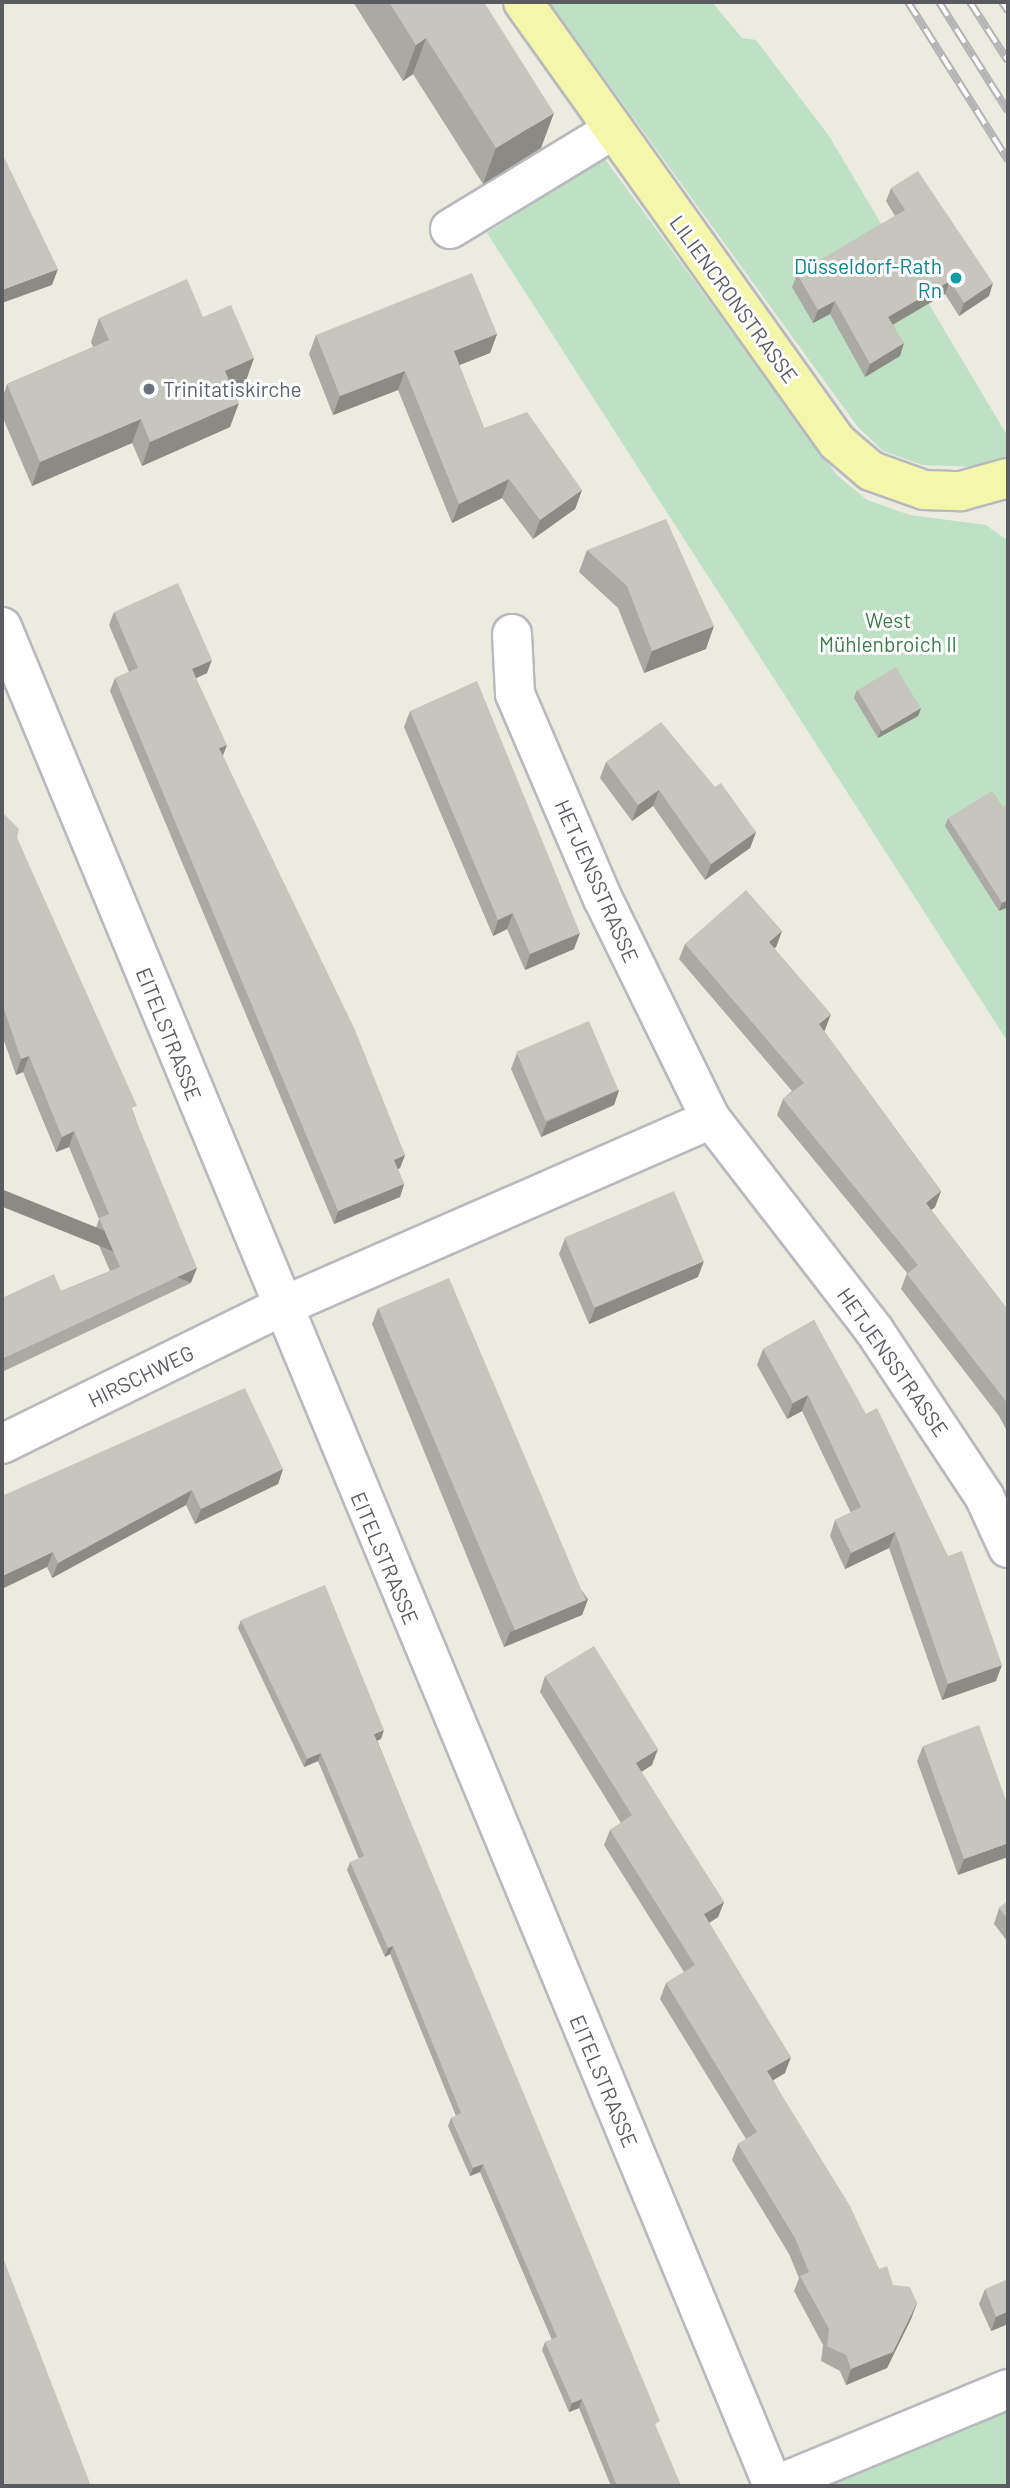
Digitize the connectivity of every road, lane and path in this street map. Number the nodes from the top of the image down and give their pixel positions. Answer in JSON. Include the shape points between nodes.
{"nodes":[{"id":1,"x":523,"y":2,"type":"edge"},
{"id":2,"x":613,"y":131,"type":"junction"},
{"id":3,"x":450,"y":229,"type":"dead end"},
{"id":4,"x":1008,"y":480,"type":"edge"},
{"id":5,"x":2,"y":627,"type":"edge"},
{"id":6,"x":512,"y":634,"type":"dead end"},
{"id":7,"x":711,"y":1119,"type":"junction"},
{"id":8,"x":281,"y":1307,"type":"junction"},
{"id":9,"x":2,"y":1444,"type":"edge"},
{"id":10,"x":1008,"y":1548,"type":"edge"},
{"id":11,"x":1008,"y":2389,"type":"edge"},
{"id":12,"x":774,"y":2486,"type":"edge"}],
"edges":[{"from":1,"to":2,"type":"main road","name":"LILIENCRONSTRASSE"},
{"from":2,"to":3,"type":"street"},
{"from":2,"to":4,"type":"main road","name":"LILIENCRONSTRASSE","via":[[853,458],[895,482],[924,490],[961,491]]},
{"from":5,"to":8,"type":"street","name":"EITELSTRASSE"},
{"from":6,"to":7,"type":"street","name":"HETJENSSTRASSE","via":[[515,694],[603,899]]},
{"from":7,"to":8,"type":"street"},
{"from":7,"to":10,"type":"street","name":"HETJENSSTRASSE","via":[[874,1330],[985,1498]]},
{"from":8,"to":9,"type":"street","name":"HIRSCHWEG"},
{"from":8,"to":12,"type":"street","name":"EITELSTRASSE"},
{"from":11,"to":12,"type":"street","name":"EITELSTRASSE"}]}
